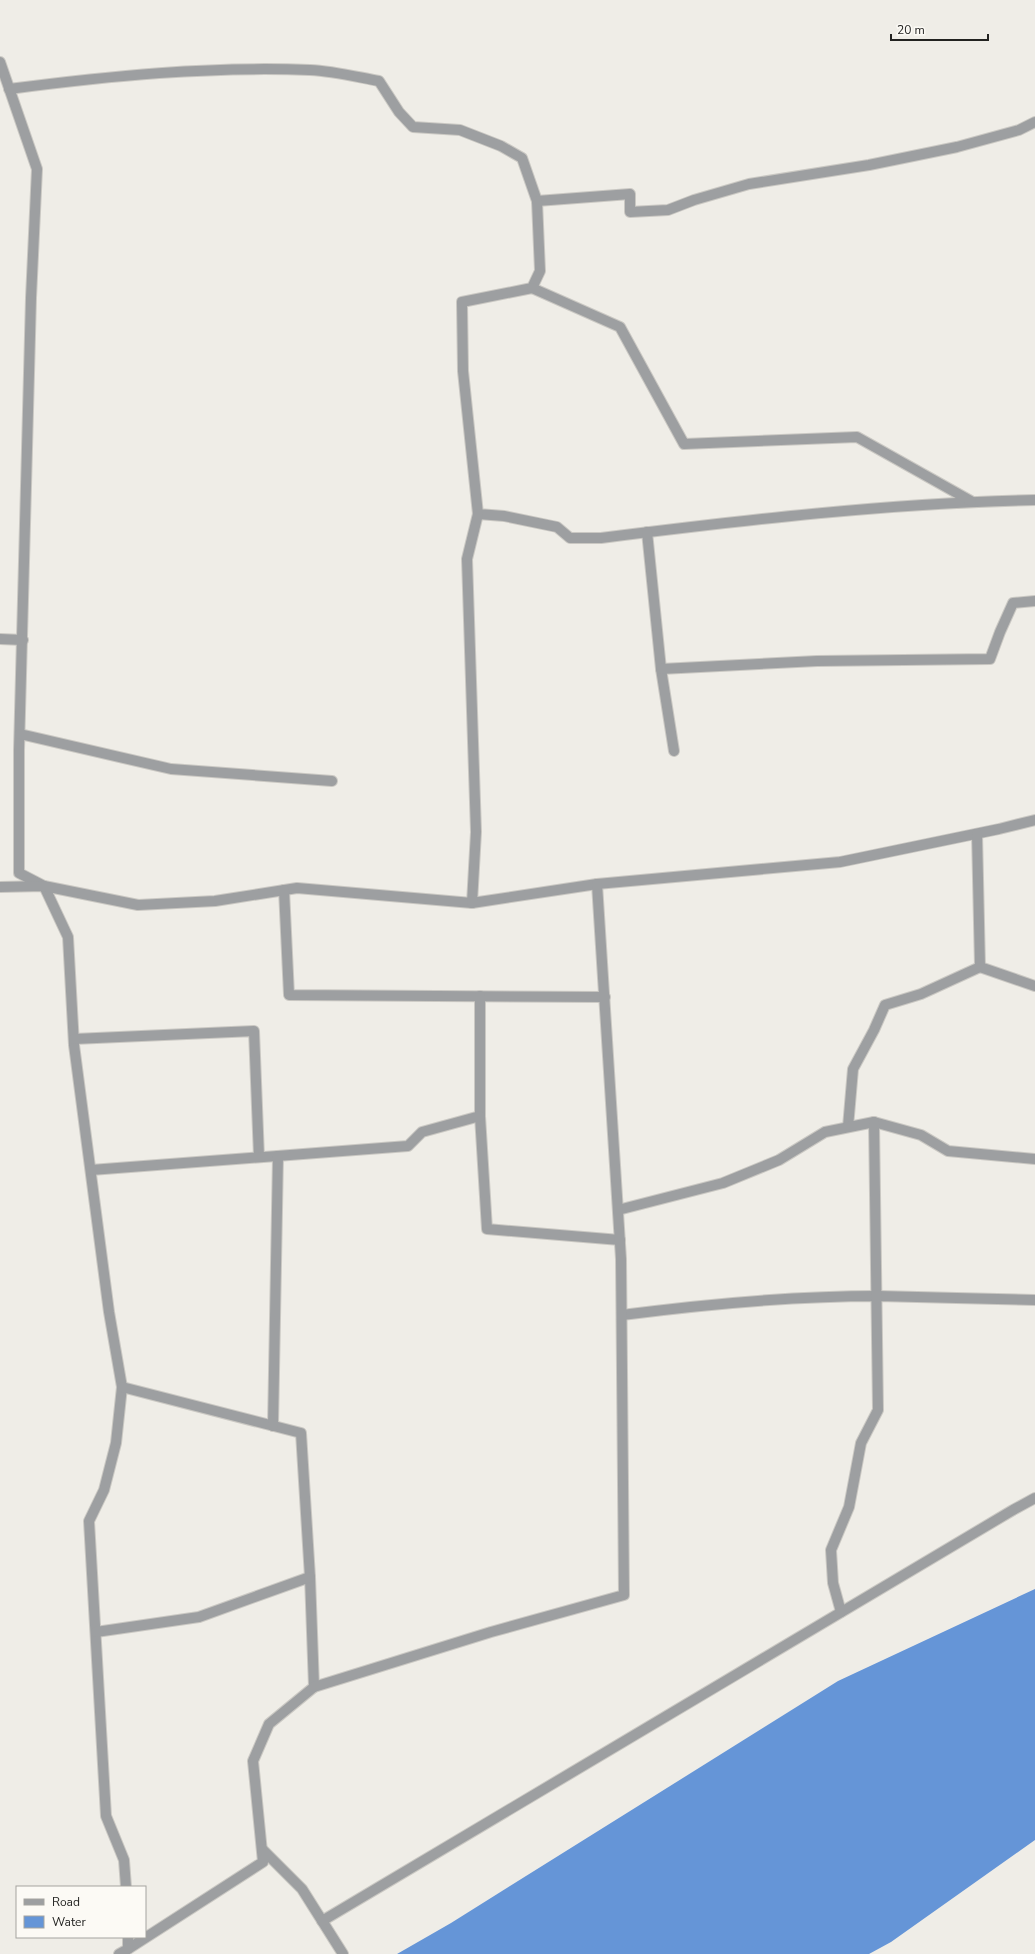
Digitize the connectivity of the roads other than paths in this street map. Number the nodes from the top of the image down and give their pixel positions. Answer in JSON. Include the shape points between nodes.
{"nodes":[{"id":1,"x":0,"y":62,"type":"edge"},
{"id":2,"x":10,"y":89,"type":"junction"},
{"id":3,"x":1035,"y":123,"type":"edge"},
{"id":4,"x":537,"y":201,"type":"junction"},
{"id":5,"x":532,"y":288,"type":"junction"},
{"id":6,"x":1035,"y":500,"type":"edge"},
{"id":7,"x":971,"y":501,"type":"junction"},
{"id":8,"x":478,"y":514,"type":"junction"},
{"id":9,"x":647,"y":532,"type":"junction"},
{"id":10,"x":1035,"y":601,"type":"edge"},
{"id":11,"x":0,"y":639,"type":"edge"},
{"id":12,"x":23,"y":640,"type":"junction"},
{"id":13,"x":661,"y":669,"type":"junction"},
{"id":14,"x":20,"y":734,"type":"junction"},
{"id":15,"x":674,"y":750,"type":"dead end"},
{"id":16,"x":332,"y":781,"type":"dead end"},
{"id":17,"x":1035,"y":820,"type":"edge"},
{"id":18,"x":977,"y":834,"type":"junction"},
{"id":19,"x":597,"y":884,"type":"junction"},
{"id":20,"x":0,"y":886,"type":"edge"},
{"id":21,"x":44,"y":886,"type":"junction"},
{"id":22,"x":284,"y":890,"type":"junction"},
{"id":23,"x":472,"y":903,"type":"junction"},
{"id":24,"x":980,"y":967,"type":"junction"},
{"id":25,"x":1035,"y":986,"type":"edge"},
{"id":26,"x":480,"y":996,"type":"junction"},
{"id":27,"x":605,"y":997,"type":"junction"},
{"id":28,"x":74,"y":1039,"type":"junction"},
{"id":29,"x":480,"y":1116,"type":"junction"},
{"id":30,"x":874,"y":1122,"type":"junction"},
{"id":31,"x":848,"y":1127,"type":"junction"},
{"id":32,"x":278,"y":1156,"type":"junction"},
{"id":33,"x":259,"y":1157,"type":"junction"},
{"id":34,"x":1035,"y":1159,"type":"edge"},
{"id":35,"x":91,"y":1170,"type":"junction"},
{"id":36,"x":618,"y":1210,"type":"junction"},
{"id":37,"x":620,"y":1240,"type":"junction"},
{"id":38,"x":877,"y":1296,"type":"junction"},
{"id":39,"x":1035,"y":1300,"type":"edge"},
{"id":40,"x":622,"y":1315,"type":"junction"},
{"id":41,"x":122,"y":1387,"type":"junction"},
{"id":42,"x":273,"y":1426,"type":"junction"},
{"id":43,"x":1035,"y":1498,"type":"edge"},
{"id":44,"x":310,"y":1577,"type":"junction"},
{"id":45,"x":841,"y":1612,"type":"junction"},
{"id":46,"x":96,"y":1632,"type":"junction"},
{"id":47,"x":314,"y":1687,"type":"junction"},
{"id":48,"x":262,"y":1849,"type":"junction"},
{"id":49,"x":126,"y":1886,"type":"edge"},
{"id":50,"x":322,"y":1921,"type":"junction"},
{"id":51,"x":146,"y":1936,"type":"edge"},
{"id":52,"x":128,"y":1938,"type":"edge"},
{"id":53,"x":143,"y":1938,"type":"edge"},
{"id":54,"x":123,"y":1951,"type":"edge"},
{"id":55,"x":343,"y":1954,"type":"edge"}],
"edges":[{"from":1,"to":2,"type":"street"},
{"from":2,"to":4,"type":"street","via":[[110,76],[184,70],[312,70],[379,81],[399,112],[413,127],[460,130],[501,146],[522,158]]},
{"from":2,"to":12,"type":"street","via":[[37,169],[31,298]]},
{"from":3,"to":4,"type":"street","via":[[957,148],[750,184],[668,210],[630,212],[630,194]]},
{"from":4,"to":5,"type":"street","via":[[540,271]]},
{"from":5,"to":7,"type":"street","via":[[620,327],[684,444],[857,437]]},
{"from":5,"to":8,"type":"street","via":[[462,302],[463,371]]},
{"from":6,"to":7,"type":"street"},
{"from":7,"to":9,"type":"street"},
{"from":8,"to":9,"type":"street","via":[[504,516],[557,527],[570,538],[601,538]]},
{"from":8,"to":23,"type":"street","via":[[467,559],[476,832]]},
{"from":9,"to":13,"type":"street"},
{"from":10,"to":13,"type":"street","via":[[1014,603],[990,659],[817,661]]},
{"from":11,"to":12,"type":"street"},
{"from":12,"to":14,"type":"street"},
{"from":13,"to":15,"type":"street"},
{"from":14,"to":16,"type":"street","via":[[172,769]]},
{"from":14,"to":21,"type":"street","via":[[19,873]]},
{"from":17,"to":18,"type":"street"},
{"from":18,"to":19,"type":"street","via":[[840,862]]},
{"from":18,"to":24,"type":"street"},
{"from":19,"to":23,"type":"street"},
{"from":19,"to":27,"type":"street"},
{"from":20,"to":21,"type":"street"},
{"from":21,"to":22,"type":"street","via":[[138,905],[215,901]]},
{"from":21,"to":28,"type":"street","via":[[68,937]]},
{"from":22,"to":23,"type":"street","via":[[297,888]]},
{"from":22,"to":26,"type":"street","via":[[289,995]]},
{"from":24,"to":25,"type":"street"},
{"from":24,"to":31,"type":"street","via":[[921,994],[885,1006],[852,1069]]},
{"from":26,"to":27,"type":"street"},
{"from":26,"to":29,"type":"street"},
{"from":27,"to":36,"type":"street"},
{"from":28,"to":33,"type":"street","via":[[254,1032]]},
{"from":28,"to":35,"type":"street"},
{"from":29,"to":32,"type":"street","via":[[422,1132],[408,1146]]},
{"from":29,"to":37,"type":"street","via":[[487,1229]]},
{"from":30,"to":31,"type":"street"},
{"from":30,"to":34,"type":"street","via":[[921,1136],[948,1150]]},
{"from":30,"to":38,"type":"street"},
{"from":31,"to":36,"type":"street","via":[[825,1132],[779,1160],[723,1183]]},
{"from":32,"to":33,"type":"street"},
{"from":32,"to":42,"type":"street"},
{"from":33,"to":35,"type":"street"},
{"from":35,"to":41,"type":"street","via":[[109,1312]]},
{"from":36,"to":37,"type":"street"},
{"from":37,"to":40,"type":"street"},
{"from":38,"to":39,"type":"street"},
{"from":38,"to":40,"type":"street","via":[[709,1304]]},
{"from":38,"to":45,"type":"street","via":[[878,1410],[861,1443],[849,1507],[831,1550],[833,1583]]},
{"from":40,"to":47,"type":"street","via":[[624,1595],[491,1632]]},
{"from":41,"to":42,"type":"street"},
{"from":41,"to":46,"type":"street","via":[[114,1450],[104,1490],[89,1520]]},
{"from":42,"to":44,"type":"street","via":[[301,1433]]},
{"from":43,"to":45,"type":"street"},
{"from":44,"to":46,"type":"street","via":[[199,1617]]},
{"from":44,"to":47,"type":"street"},
{"from":45,"to":50,"type":"street"},
{"from":46,"to":49,"type":"street","via":[[106,1816],[124,1860]]},
{"from":47,"to":48,"type":"street","via":[[269,1724],[253,1761]]},
{"from":48,"to":50,"type":"street","via":[[302,1890]]},
{"from":48,"to":51,"type":"street","via":[[263,1862]]},
{"from":50,"to":55,"type":"street"},
{"from":52,"to":54,"type":"street"},
{"from":53,"to":54,"type":"street"}]}
